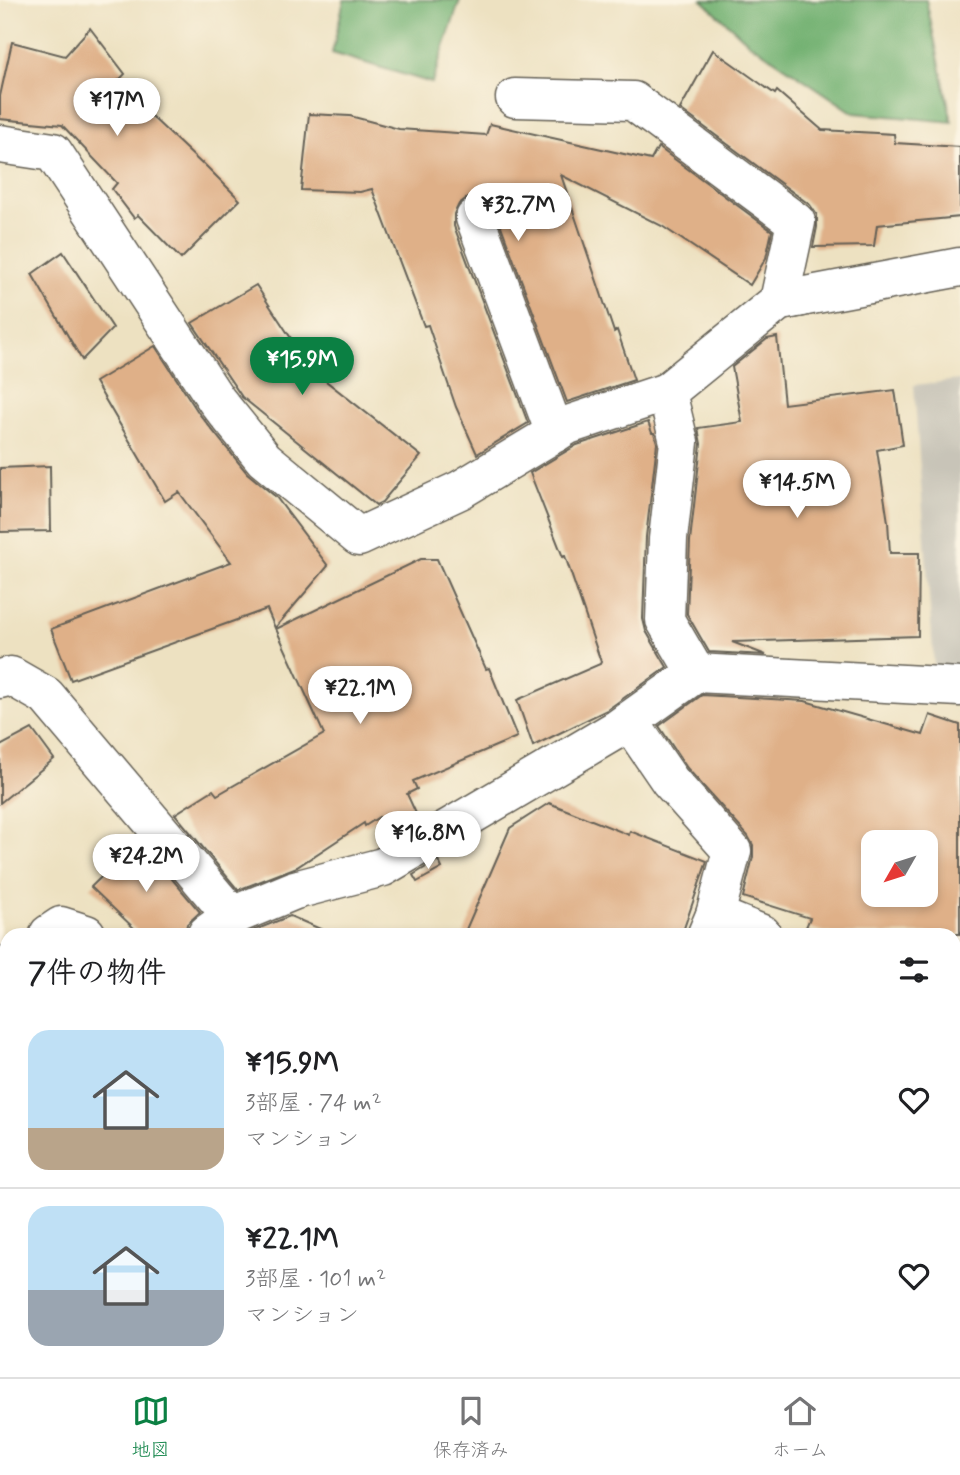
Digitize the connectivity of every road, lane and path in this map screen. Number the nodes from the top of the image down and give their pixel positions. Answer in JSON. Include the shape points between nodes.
{"nodes":[{"id":1,"x":514,"y":98,"type":"dead end"},
{"id":2,"x":0,"y":144,"type":"edge"},
{"id":3,"x":475,"y":218,"type":"dead end"},
{"id":4,"x":960,"y":246,"type":"edge"},
{"id":5,"x":960,"y":267,"type":"edge"},
{"id":6,"x":850,"y":288,"type":"junction"},
{"id":7,"x":779,"y":301,"type":"junction"},
{"id":8,"x":667,"y":392,"type":"junction"},
{"id":9,"x":555,"y":432,"type":"junction"},
{"id":10,"x":696,"y":673,"type":"junction"},
{"id":11,"x":0,"y":679,"type":"edge"},
{"id":12,"x":960,"y":687,"type":"edge"},
{"id":13,"x":628,"y":721,"type":"junction"},
{"id":14,"x":219,"y":925,"type":"edge"},
{"id":15,"x":711,"y":925,"type":"edge"}],
"edges":[{"from":1,"to":7,"type":"street","via":[[633,101],[796,222]]},
{"from":2,"to":9,"type":"street","via":[[53,152],[217,401],[264,459],[359,537],[460,491]]},
{"from":3,"to":9,"type":"street"},
{"from":4,"to":6,"type":"street"},
{"from":5,"to":6,"type":"street"},
{"from":6,"to":7,"type":"street"},
{"from":7,"to":8,"type":"street"},
{"from":8,"to":9,"type":"street"},
{"from":8,"to":10,"type":"street","via":[[679,442],[665,620]]},
{"from":10,"to":12,"type":"street"},
{"from":10,"to":13,"type":"street"},
{"from":11,"to":14,"type":"street","via":[[10,676],[46,696]]},
{"from":13,"to":14,"type":"street","via":[[383,867],[295,890]]},
{"from":13,"to":15,"type":"street","via":[[670,781],[732,851]]}]}
